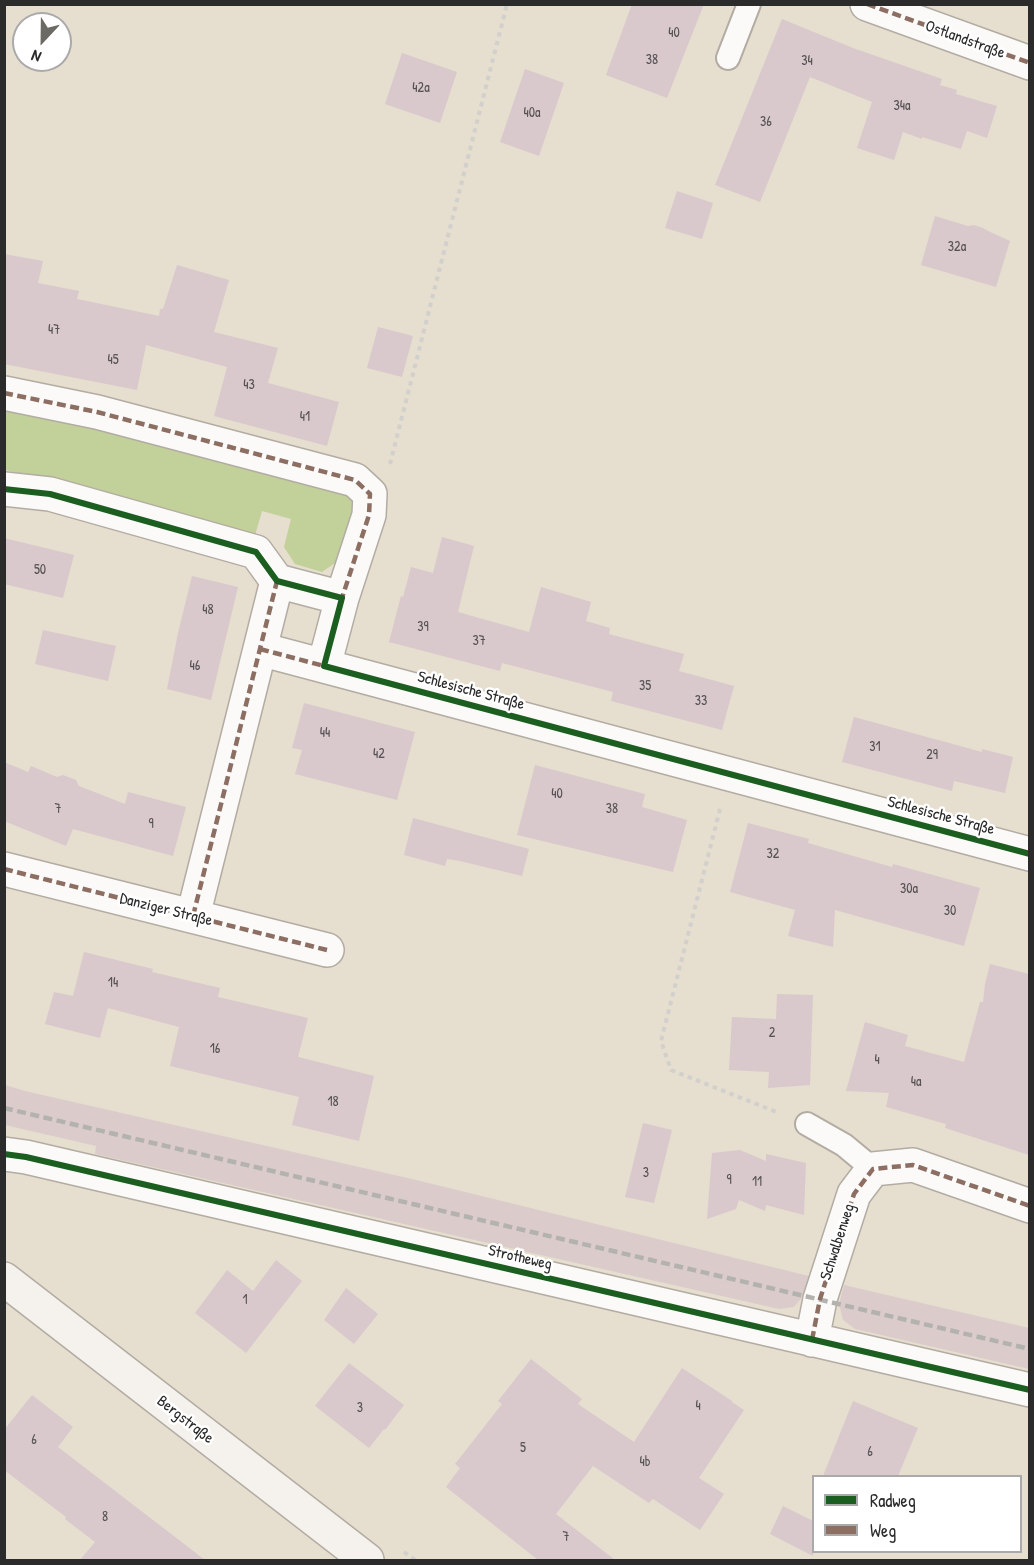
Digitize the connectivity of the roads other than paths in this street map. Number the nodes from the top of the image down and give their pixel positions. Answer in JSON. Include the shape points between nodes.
{"nodes":[{"id":1,"x":749,"y":4,"type":"edge"},
{"id":2,"x":867,"y":4,"type":"edge"},
{"id":3,"x":728,"y":58,"type":"dead end"},
{"id":4,"x":1029,"y":63,"type":"edge"},
{"id":5,"x":4,"y":393,"type":"edge"},
{"id":6,"x":4,"y":489,"type":"edge"},
{"id":7,"x":277,"y":580,"type":"junction"},
{"id":8,"x":342,"y":598,"type":"junction"},
{"id":9,"x":260,"y":649,"type":"junction"},
{"id":10,"x":324,"y":666,"type":"junction"},
{"id":11,"x":1029,"y":854,"type":"edge"},
{"id":12,"x":4,"y":870,"type":"edge"},
{"id":13,"x":193,"y":916,"type":"junction"},
{"id":14,"x":327,"y":950,"type":"dead end"},
{"id":15,"x":807,"y":1124,"type":"road end"},
{"id":16,"x":4,"y":1154,"type":"edge"},
{"id":17,"x":873,"y":1169,"type":"junction"},
{"id":18,"x":1029,"y":1206,"type":"edge"},
{"id":19,"x":4,"y":1279,"type":"edge"},
{"id":20,"x":812,"y":1340,"type":"junction"},
{"id":21,"x":1029,"y":1390,"type":"edge"},
{"id":22,"x":366,"y":1560,"type":"edge"}],
"edges":[{"from":1,"to":3,"type":"lane"},
{"from":2,"to":4,"type":"street","name":"Ostlandstraße"},
{"from":5,"to":8,"type":"street","via":[[97,412],[355,480],[370,494],[369,514]]},
{"from":6,"to":7,"type":"street","via":[[50,494],[256,552]]},
{"from":7,"to":8,"type":"street"},
{"from":7,"to":9,"type":"street"},
{"from":8,"to":10,"type":"street"},
{"from":9,"to":10,"type":"street","name":"Schlesische Straße"},
{"from":9,"to":13,"type":"street"},
{"from":10,"to":11,"type":"street","name":"Schlesische Straße"},
{"from":12,"to":13,"type":"street","name":"Danziger Straße"},
{"from":13,"to":14,"type":"street","name":"Danziger Straße"},
{"from":15,"to":17,"type":"lane","via":[[844,1145]]},
{"from":16,"to":20,"type":"street","name":"Strotheweg"},
{"from":17,"to":18,"type":"street","via":[[913,1166]]},
{"from":17,"to":20,"type":"street","name":"Schwalbenweg","via":[[854,1194],[820,1299]]},
{"from":19,"to":22,"type":"street","name":"Bergstraße"},
{"from":20,"to":21,"type":"street","name":"Strotheweg"}]}
